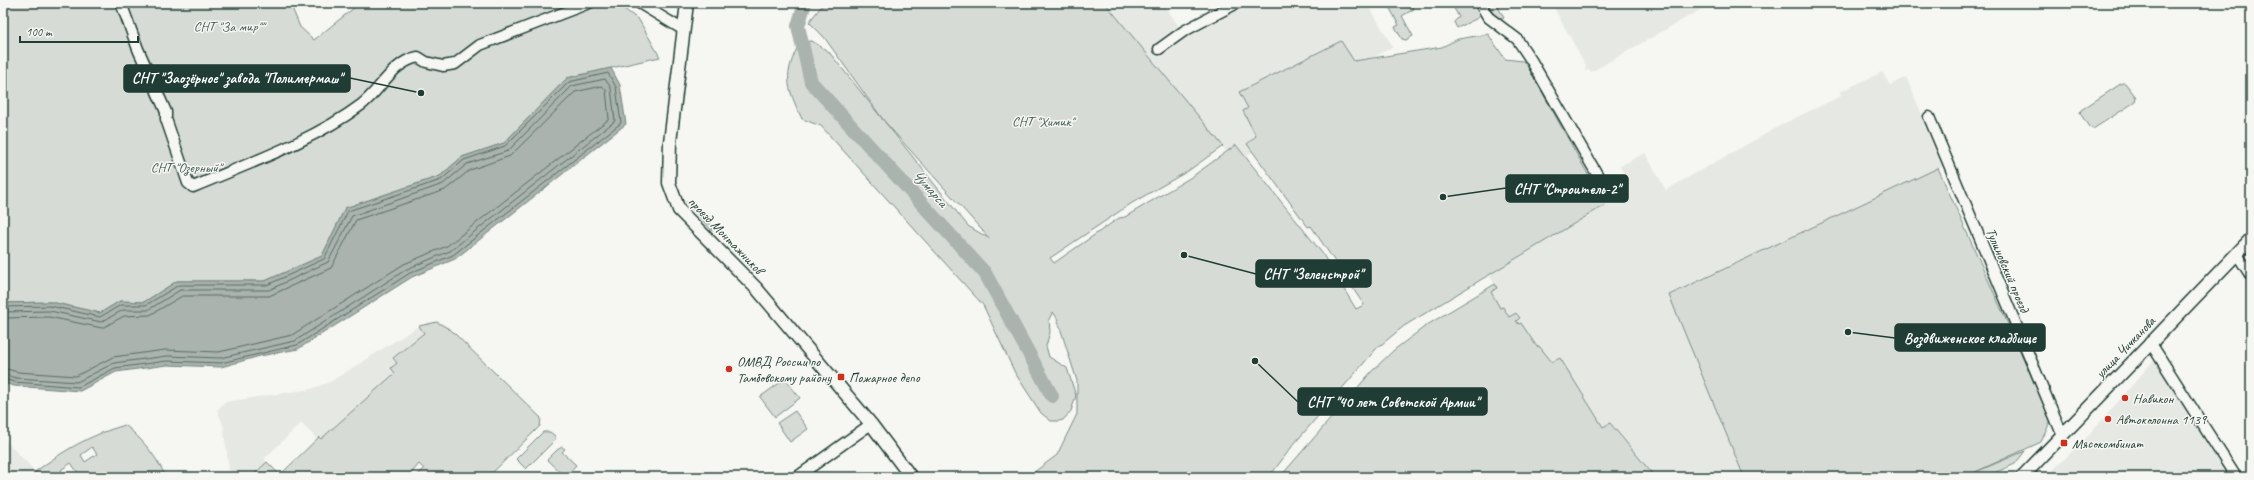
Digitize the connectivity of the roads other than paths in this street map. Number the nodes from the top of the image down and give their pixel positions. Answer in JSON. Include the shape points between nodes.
{"nodes":[{"id":1,"x":122,"y":3,"type":"edge"},
{"id":2,"x":590,"y":3,"type":"edge"},
{"id":3,"x":639,"y":3,"type":"edge"},
{"id":4,"x":687,"y":3,"type":"edge"},
{"id":5,"x":1237,"y":3,"type":"edge"},
{"id":6,"x":1480,"y":3,"type":"edge"},
{"id":7,"x":682,"y":29,"type":"junction"},
{"id":8,"x":1159,"y":50,"type":"dead end"},
{"id":9,"x":1929,"y":117,"type":"dead end"},
{"id":10,"x":1598,"y":176,"type":"dead end"},
{"id":11,"x":2251,"y":239,"type":"edge"},
{"id":12,"x":2237,"y":254,"type":"junction"},
{"id":13,"x":2251,"y":276,"type":"edge"},
{"id":14,"x":2150,"y":342,"type":"junction"},
{"id":15,"x":871,"y":424,"type":"junction"},
{"id":16,"x":2062,"y":434,"type":"junction"},
{"id":17,"x":797,"y":477,"type":"edge"},
{"id":18,"x":911,"y":477,"type":"edge"},
{"id":19,"x":2022,"y":477,"type":"edge"},
{"id":20,"x":2236,"y":477,"type":"edge"}],
"edges":[{"from":1,"to":2,"type":"street","via":[[138,49],[166,112],[166,120],[188,183],[193,187],[286,147],[339,119],[362,104],[408,59],[418,57],[443,66],[455,64],[480,45]]},
{"from":3,"to":7,"type":"street"},
{"from":4,"to":7,"type":"main road","name":"проезд Монтажников"},
{"from":5,"to":8,"type":"street","via":[[1184,31]]},
{"from":6,"to":10,"type":"street","via":[[1488,17],[1517,39]]},
{"from":7,"to":15,"type":"main road","name":"проезд Монтажников","via":[[670,142],[669,183],[679,210],[757,289]]},
{"from":9,"to":16,"type":"street","name":"Тулиновский проезд"},
{"from":11,"to":12,"type":"main road","name":"улица Чичканова"},
{"from":12,"to":13,"type":"street"},
{"from":12,"to":14,"type":"main road","name":"улица Чичканова"},
{"from":14,"to":16,"type":"main road","name":"улица Чичканова"},
{"from":14,"to":20,"type":"street"},
{"from":15,"to":17,"type":"street"},
{"from":15,"to":18,"type":"main road","name":"проезд Монтажников"},
{"from":16,"to":19,"type":"main road","name":"улица Чичканова"}]}
